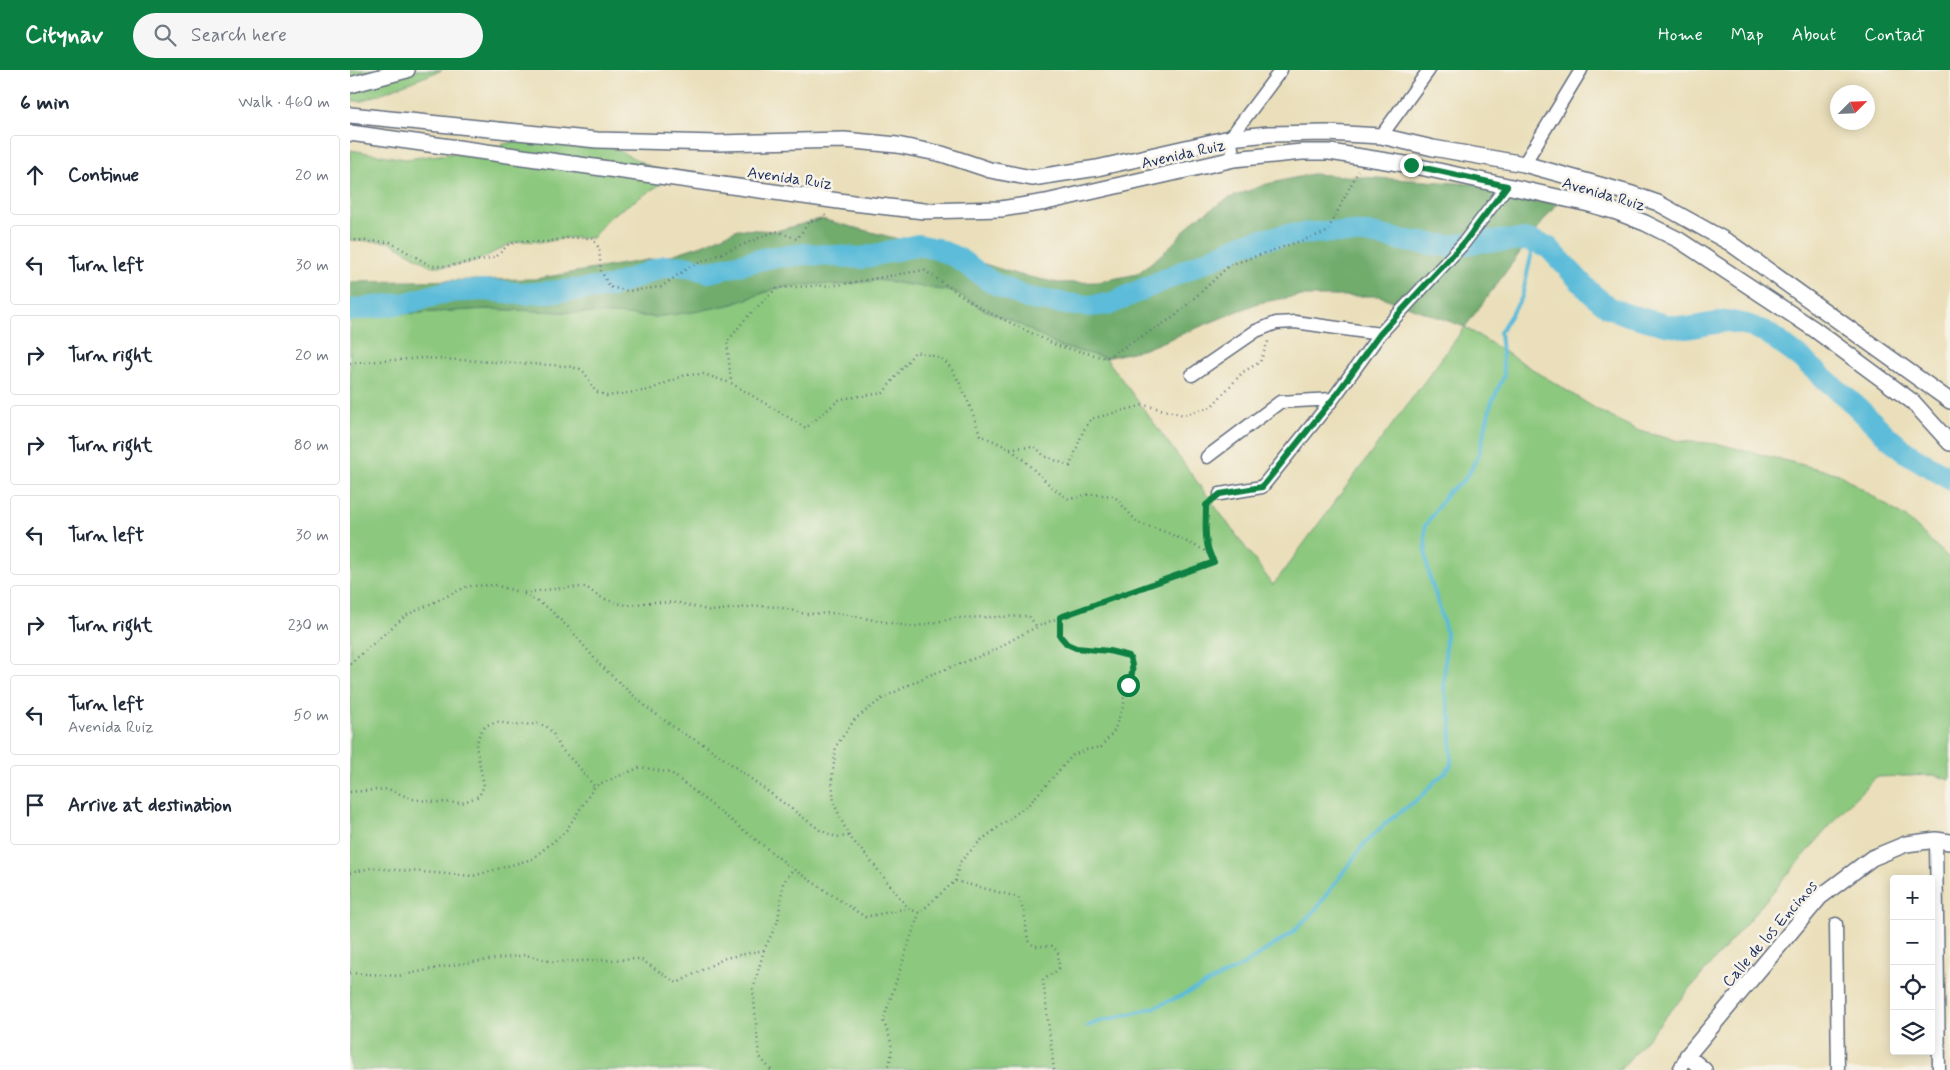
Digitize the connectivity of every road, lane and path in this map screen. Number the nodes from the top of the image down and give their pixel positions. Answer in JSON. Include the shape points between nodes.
{"nodes":[{"id":1,"x":407,"y":70,"type":"edge"},
{"id":2,"x":1281,"y":70,"type":"edge"},
{"id":3,"x":1429,"y":70,"type":"edge"},
{"id":4,"x":1581,"y":70,"type":"edge"},
{"id":5,"x":350,"y":85,"type":"edge"},
{"id":6,"x":350,"y":115,"type":"edge"},
{"id":7,"x":350,"y":133,"type":"edge"},
{"id":8,"x":1381,"y":136,"type":"junction"},
{"id":9,"x":1230,"y":138,"type":"junction"},
{"id":10,"x":1234,"y":159,"type":"junction"},
{"id":11,"x":1524,"y":164,"type":"junction"},
{"id":12,"x":1361,"y":166,"type":"dead end"},
{"id":13,"x":1507,"y":186,"type":"junction"},
{"id":14,"x":831,"y":210,"type":"dead end"},
{"id":15,"x":350,"y":240,"type":"edge"},
{"id":16,"x":1826,"y":311,"type":"junction"},
{"id":17,"x":1276,"y":323,"type":"junction"},
{"id":18,"x":1814,"y":329,"type":"junction"},
{"id":19,"x":1380,"y":334,"type":"junction"},
{"id":20,"x":350,"y":363,"type":"edge"},
{"id":21,"x":1192,"y":375,"type":"dead end"},
{"id":22,"x":731,"y":383,"type":"junction"},
{"id":23,"x":1333,"y":399,"type":"junction"},
{"id":24,"x":1950,"y":400,"type":"edge"},
{"id":25,"x":1950,"y":444,"type":"edge"},
{"id":26,"x":1009,"y":448,"type":"junction"},
{"id":27,"x":1207,"y":458,"type":"dead end"},
{"id":28,"x":1220,"y":494,"type":"joint"},
{"id":29,"x":1208,"y":552,"type":"junction"},
{"id":30,"x":522,"y":593,"type":"junction"},
{"id":31,"x":1060,"y":617,"type":"junction"},
{"id":32,"x":1037,"y":627,"type":"junction"},
{"id":33,"x":350,"y":664,"type":"edge"},
{"id":34,"x":595,"y":786,"type":"junction"},
{"id":35,"x":350,"y":792,"type":"edge"},
{"id":36,"x":849,"y":836,"type":"junction"},
{"id":37,"x":1943,"y":841,"type":"edge"},
{"id":38,"x":793,"y":869,"type":"junction"},
{"id":39,"x":350,"y":873,"type":"edge"},
{"id":40,"x":955,"y":882,"type":"junction"},
{"id":41,"x":908,"y":908,"type":"junction"},
{"id":42,"x":919,"y":913,"type":"junction"},
{"id":43,"x":1836,"y":924,"type":"dead end"},
{"id":44,"x":764,"y":950,"type":"junction"},
{"id":45,"x":350,"y":973,"type":"edge"},
{"id":46,"x":1688,"y":1056,"type":"junction"},
{"id":47,"x":771,"y":1070,"type":"edge"},
{"id":48,"x":886,"y":1070,"type":"edge"},
{"id":49,"x":1054,"y":1070,"type":"edge"},
{"id":50,"x":1679,"y":1070,"type":"edge"},
{"id":51,"x":1704,"y":1070,"type":"edge"},
{"id":52,"x":1838,"y":1070,"type":"edge"},
{"id":53,"x":1939,"y":1070,"type":"edge"}],
"edges":[{"from":1,"to":5,"type":"street"},
{"from":2,"to":9,"type":"street"},
{"from":3,"to":8,"type":"street"},
{"from":4,"to":11,"type":"street"},
{"from":6,"to":9,"type":"street","name":"Avenida Ruiz","via":[[597,140],[718,143],[844,140],[897,145],[942,154],[990,170],[1032,178],[1097,168]]},
{"from":7,"to":10,"type":"street","name":"Avenida Ruiz","via":[[924,211],[1001,209],[1046,202]]},
{"from":8,"to":9,"type":"street","name":"Avenida Ruiz","via":[[1288,134]]},
{"from":8,"to":11,"type":"street","name":"Avenida Ruiz"},
{"from":9,"to":10,"type":"street"},
{"from":10,"to":13,"type":"street","name":"Avenida Ruiz","via":[[1330,152],[1411,165]]},
{"from":11,"to":16,"type":"street","name":"Avenida Ruiz","via":[[1658,203],[1730,244]]},
{"from":12,"to":22,"type":"path","via":[[1328,232],[1230,265],[1174,317],[1106,358],[1058,346],[982,309],[924,270],[838,285],[777,288],[727,342]]},
{"from":13,"to":18,"type":"street","name":"Avenida Ruiz","via":[[1588,204],[1645,223],[1679,240]]},
{"from":13,"to":19,"type":"street","via":[[1463,244]]},
{"from":14,"to":15,"type":"path","via":[[820,219],[809,222],[797,239],[776,231],[689,267],[661,287],[628,291],[610,287],[601,271],[599,248],[592,238],[520,241],[508,245],[496,258],[449,266],[431,266],[390,242]]},
{"from":16,"to":18,"type":"street"},
{"from":16,"to":24,"type":"street","name":"Avenida Ruiz"},
{"from":17,"to":19,"type":"street","via":[[1294,322]]},
{"from":17,"to":21,"type":"street","via":[[1256,331]]},
{"from":17,"to":26,"type":"path","via":[[1260,362],[1243,372],[1211,407],[1184,415],[1144,405],[1091,419],[1070,466],[1044,456],[1036,447]]},
{"from":18,"to":25,"type":"street","name":"Avenida Ruiz","via":[[1913,402]]},
{"from":19,"to":23,"type":"street"},
{"from":20,"to":22,"type":"path","via":[[424,358],[567,366],[580,369],[595,391],[607,396],[649,390],[684,375],[704,374]]},
{"from":22,"to":26,"type":"path","via":[[806,428],[840,399],[882,392],[914,352],[943,359],[970,403],[980,435]]},
{"from":23,"to":27,"type":"street","via":[[1280,402]]},
{"from":23,"to":28,"type":"street","via":[[1262,487]]},
{"from":26,"to":29,"type":"path","via":[[1056,492],[1070,498],[1091,494],[1114,496],[1138,523]]},
{"from":28,"to":29,"type":"path","via":[[1206,505]]},
{"from":29,"to":31,"type":"path","via":[[1214,562]]},
{"from":30,"to":32,"type":"path","via":[[586,588],[615,603],[628,605],[679,603],[711,611],[779,607],[805,614],[836,613],[913,627],[955,618],[1029,616]]},
{"from":30,"to":33,"type":"path","via":[[494,586],[468,586],[405,616]]},
{"from":30,"to":36,"type":"path","via":[[547,607],[600,664],[652,711],[708,747],[820,830],[836,837]]},
{"from":31,"to":32,"type":"path"},
{"from":31,"to":40,"type":"path","via":[[1060,636],[1067,644],[1129,656],[1133,665],[1132,675],[1114,731],[1101,747],[1073,755],[1029,804],[980,841],[960,862]]},
{"from":32,"to":36,"type":"path","via":[[988,653],[900,689],[855,719],[836,746],[832,779],[834,804]]},
{"from":34,"to":35,"type":"path","via":[[561,749],[546,726],[498,722],[487,725],[480,732],[476,746],[484,786],[479,796],[462,803],[412,798],[388,789]]},
{"from":34,"to":38,"type":"path","via":[[641,767],[671,773]]},
{"from":34,"to":39,"type":"path","via":[[565,832],[532,860],[473,876],[371,868]]},
{"from":36,"to":41,"type":"path"},
{"from":37,"to":46,"type":"street","name":"Calle de los Encinos","via":[[1906,844],[1872,858],[1820,897]]},
{"from":37,"to":53,"type":"street"},
{"from":38,"to":41,"type":"path","via":[[865,918]]},
{"from":38,"to":44,"type":"path","via":[[783,883],[778,921]]},
{"from":40,"to":42,"type":"path"},
{"from":40,"to":49,"type":"path","via":[[1018,897],[1024,910],[1028,941],[1034,946],[1052,946],[1058,952],[1059,968],[1043,980]]},
{"from":41,"to":42,"type":"path"},
{"from":42,"to":48,"type":"path","via":[[883,1020],[891,1038],[892,1060]]},
{"from":43,"to":52,"type":"street"},
{"from":44,"to":45,"type":"path","via":[[725,958],[677,984],[640,959],[553,962],[526,955],[398,976]]},
{"from":44,"to":47,"type":"path","via":[[753,989],[759,1056]]},
{"from":46,"to":50,"type":"street"},
{"from":46,"to":51,"type":"street"}]}
